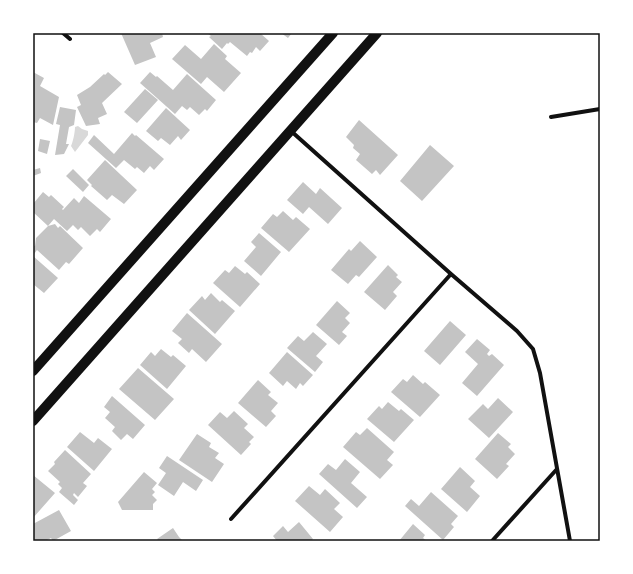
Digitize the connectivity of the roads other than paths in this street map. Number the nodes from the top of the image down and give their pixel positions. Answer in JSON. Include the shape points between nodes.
{"nodes":[{"id":1,"x":63,"y":33,"type":"edge"},
{"id":2,"x":333,"y":33,"type":"edge"},
{"id":3,"x":377,"y":33,"type":"edge"},
{"id":4,"x":70,"y":39,"type":"dead end"},
{"id":5,"x":600,"y":109,"type":"edge"},
{"id":6,"x":551,"y":117,"type":"dead end"},
{"id":7,"x":290,"y":131,"type":"junction"},
{"id":8,"x":451,"y":274,"type":"junction"},
{"id":9,"x":33,"y":371,"type":"edge"},
{"id":10,"x":33,"y":421,"type":"edge"},
{"id":11,"x":557,"y":469,"type":"junction"},
{"id":12,"x":231,"y":519,"type":"dead end"},
{"id":13,"x":492,"y":541,"type":"edge"},
{"id":14,"x":570,"y":541,"type":"edge"}],
"edges":[{"from":1,"to":4,"type":"street"},
{"from":2,"to":9,"type":"main road"},
{"from":3,"to":7,"type":"main road"},
{"from":5,"to":6,"type":"street"},
{"from":7,"to":8,"type":"street"},
{"from":7,"to":10,"type":"main road"},
{"from":8,"to":11,"type":"street","via":[[517,331],[533,349],[540,373]]},
{"from":8,"to":12,"type":"street"},
{"from":11,"to":13,"type":"street"},
{"from":11,"to":14,"type":"street"}]}
